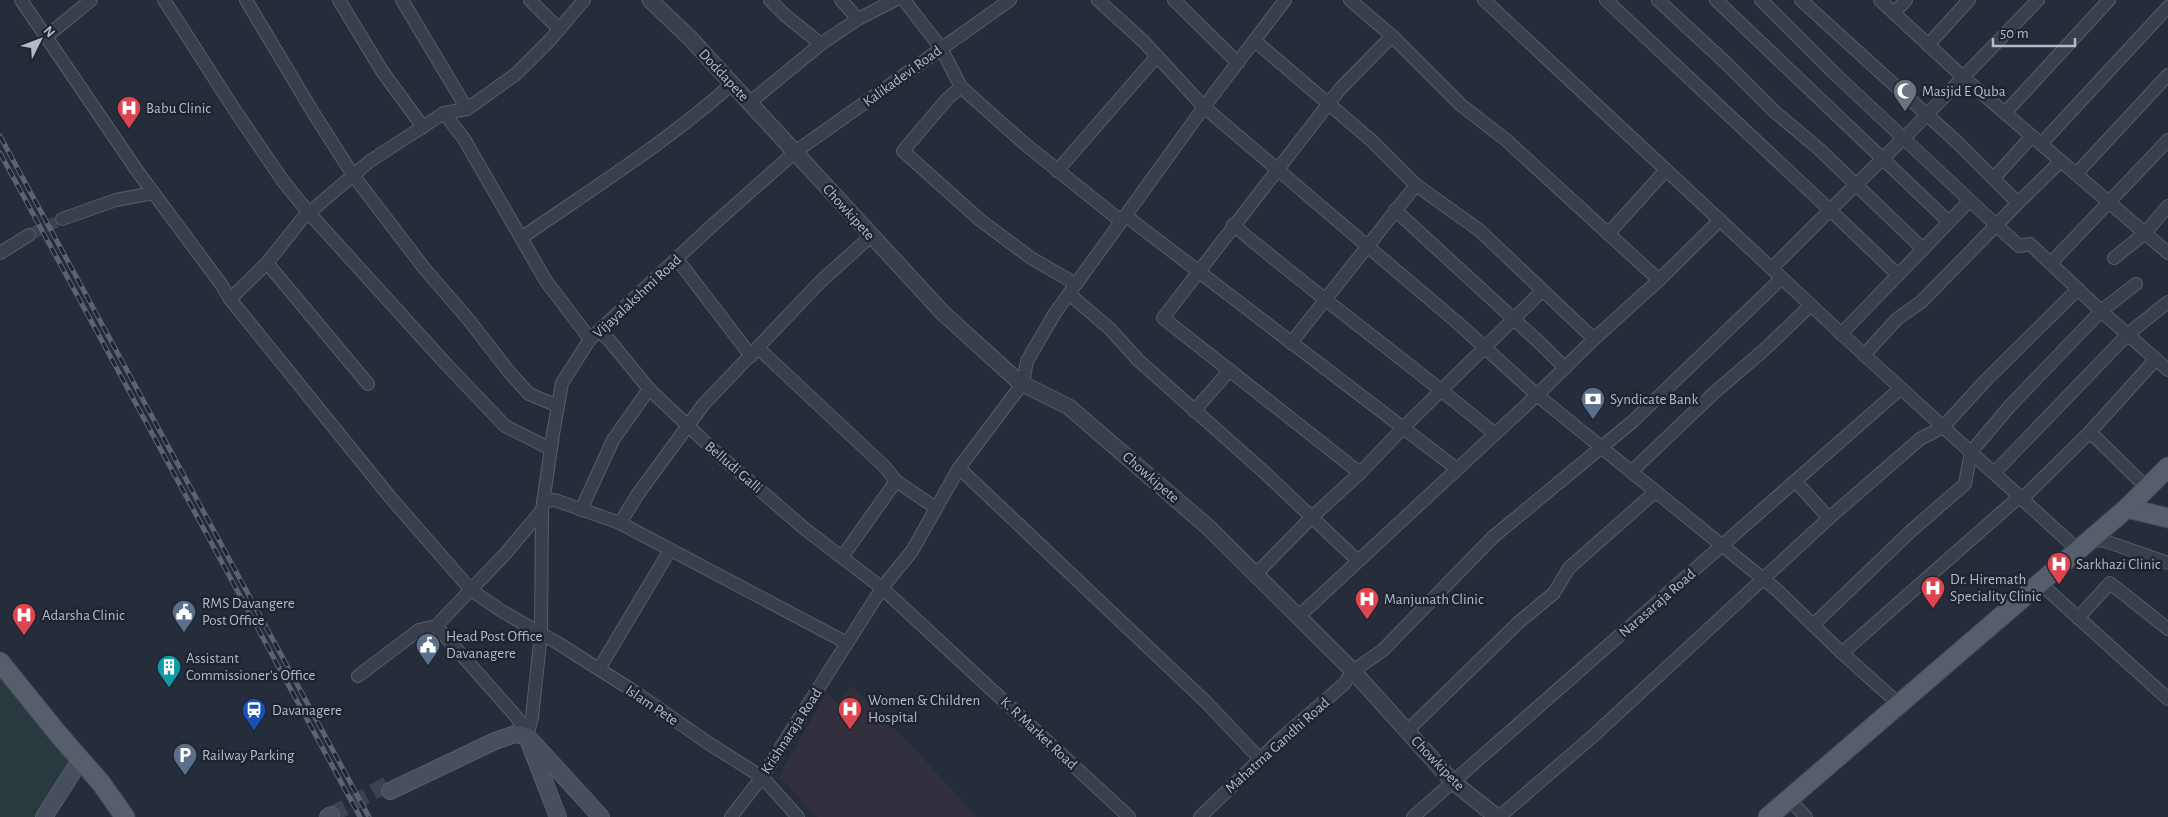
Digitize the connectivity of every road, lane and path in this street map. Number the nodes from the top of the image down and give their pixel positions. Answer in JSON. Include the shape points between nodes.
{"nodes":[{"id":1,"x":21,"y":0,"type":"edge"},
{"id":2,"x":91,"y":0,"type":"edge"},
{"id":3,"x":164,"y":0,"type":"edge"},
{"id":4,"x":246,"y":0,"type":"edge"},
{"id":5,"x":339,"y":0,"type":"edge"},
{"id":6,"x":402,"y":0,"type":"edge"},
{"id":7,"x":530,"y":0,"type":"edge"},
{"id":8,"x":584,"y":0,"type":"edge"},
{"id":9,"x":650,"y":0,"type":"edge"},
{"id":10,"x":770,"y":0,"type":"edge"},
{"id":11,"x":841,"y":0,"type":"edge"},
{"id":12,"x":895,"y":0,"type":"edge"},
{"id":13,"x":904,"y":0,"type":"edge"},
{"id":14,"x":1098,"y":0,"type":"edge"},
{"id":15,"x":1174,"y":0,"type":"edge"},
{"id":16,"x":1285,"y":0,"type":"edge"},
{"id":17,"x":1350,"y":0,"type":"edge"},
{"id":18,"x":1484,"y":0,"type":"edge"},
{"id":19,"x":1606,"y":0,"type":"edge"},
{"id":20,"x":1658,"y":0,"type":"edge"},
{"id":21,"x":1716,"y":0,"type":"edge"},
{"id":22,"x":1761,"y":0,"type":"edge"},
{"id":23,"x":1801,"y":0,"type":"edge"},
{"id":24,"x":1880,"y":0,"type":"edge"},
{"id":25,"x":1906,"y":0,"type":"edge"},
{"id":26,"x":1969,"y":0,"type":"edge"},
{"id":27,"x":2038,"y":0,"type":"edge"},
{"id":28,"x":2109,"y":0,"type":"edge"},
{"id":29,"x":1002,"y":2,"type":"edge"},
{"id":30,"x":2168,"y":7,"type":"edge"},
{"id":31,"x":1894,"y":13,"type":"junction"},
{"id":32,"x":858,"y":19,"type":"junction"},
{"id":33,"x":559,"y":29,"type":"junction"},
{"id":34,"x":47,"y":36,"type":"junction"},
{"id":35,"x":1392,"y":36,"type":"junction"},
{"id":36,"x":1255,"y":41,"type":"junction"},
{"id":37,"x":821,"y":44,"type":"junction"},
{"id":38,"x":1928,"y":45,"type":"junction"},
{"id":39,"x":940,"y":48,"type":"junction"},
{"id":40,"x":1156,"y":56,"type":"junction"},
{"id":41,"x":1238,"y":63,"type":"junction"},
{"id":42,"x":2168,"y":75,"type":"edge"},
{"id":43,"x":1963,"y":77,"type":"junction"},
{"id":44,"x":732,"y":84,"type":"junction"},
{"id":45,"x":961,"y":87,"type":"junction"},
{"id":46,"x":749,"y":103,"type":"junction"},
{"id":47,"x":1330,"y":104,"type":"junction"},
{"id":48,"x":1204,"y":107,"type":"junction"},
{"id":49,"x":467,"y":109,"type":"junction"},
{"id":50,"x":444,"y":113,"type":"junction"},
{"id":51,"x":2005,"y":113,"type":"junction"},
{"id":52,"x":1926,"y":115,"type":"junction"},
{"id":53,"x":423,"y":127,"type":"junction"},
{"id":54,"x":1903,"y":138,"type":"junction"},
{"id":55,"x":2036,"y":140,"type":"junction"},
{"id":56,"x":2168,"y":140,"type":"edge"},
{"id":57,"x":795,"y":152,"type":"junction"},
{"id":58,"x":1883,"y":158,"type":"junction"},
{"id":59,"x":2061,"y":161,"type":"junction"},
{"id":60,"x":1276,"y":170,"type":"junction"},
{"id":61,"x":1666,"y":170,"type":"junction"},
{"id":62,"x":1057,"y":171,"type":"junction"},
{"id":63,"x":2076,"y":174,"type":"junction"},
{"id":64,"x":353,"y":175,"type":"junction"},
{"id":65,"x":1994,"y":178,"type":"junction"},
{"id":66,"x":1416,"y":184,"type":"junction"},
{"id":67,"x":1855,"y":185,"type":"junction"},
{"id":68,"x":153,"y":193,"type":"junction"},
{"id":69,"x":1969,"y":201,"type":"junction"},
{"id":70,"x":2018,"y":203,"type":"junction"},
{"id":71,"x":2109,"y":203,"type":"junction"},
{"id":72,"x":2168,"y":206,"type":"edge"},
{"id":73,"x":1396,"y":210,"type":"junction"},
{"id":74,"x":1830,"y":210,"type":"junction"},
{"id":75,"x":308,"y":213,"type":"junction"},
{"id":76,"x":1126,"y":216,"type":"junction"},
{"id":77,"x":62,"y":219,"type":"tunnel mouth"},
{"id":78,"x":1720,"y":220,"type":"junction"},
{"id":79,"x":1948,"y":222,"type":"junction"},
{"id":80,"x":1233,"y":225,"type":"junction"},
{"id":81,"x":1996,"y":225,"type":"junction"},
{"id":82,"x":2144,"y":233,"type":"junction"},
{"id":83,"x":1608,"y":234,"type":"junction"},
{"id":84,"x":29,"y":236,"type":"tunnel mouth"},
{"id":85,"x":871,"y":236,"type":"junction"},
{"id":86,"x":520,"y":238,"type":"junction"},
{"id":87,"x":1366,"y":247,"type":"junction"},
{"id":88,"x":1923,"y":249,"type":"junction"},
{"id":89,"x":0,"y":253,"type":"edge"},
{"id":90,"x":2168,"y":253,"type":"edge"},
{"id":91,"x":2114,"y":258,"type":"dead end"},
{"id":92,"x":677,"y":259,"type":"junction"},
{"id":93,"x":267,"y":262,"type":"junction"},
{"id":94,"x":2051,"y":263,"type":"junction"},
{"id":95,"x":1772,"y":268,"type":"junction"},
{"id":96,"x":1199,"y":272,"type":"junction"},
{"id":97,"x":1898,"y":275,"type":"junction"},
{"id":98,"x":1782,"y":278,"type":"junction"},
{"id":99,"x":1660,"y":280,"type":"junction"},
{"id":100,"x":2136,"y":284,"type":"dead end"},
{"id":101,"x":1072,"y":289,"type":"junction"},
{"id":102,"x":2078,"y":289,"type":"junction"},
{"id":103,"x":1542,"y":291,"type":"junction"},
{"id":104,"x":230,"y":298,"type":"junction"},
{"id":105,"x":1326,"y":298,"type":"junction"},
{"id":106,"x":2168,"y":302,"type":"edge"},
{"id":107,"x":1810,"y":304,"type":"junction"},
{"id":108,"x":2102,"y":311,"type":"junction"},
{"id":109,"x":1514,"y":319,"type":"junction"},
{"id":110,"x":1841,"y":334,"type":"junction"},
{"id":111,"x":2128,"y":334,"type":"junction"},
{"id":112,"x":595,"y":335,"type":"junction"},
{"id":113,"x":1594,"y":339,"type":"junction"},
{"id":114,"x":1291,"y":342,"type":"junction"},
{"id":115,"x":1486,"y":348,"type":"junction"},
{"id":116,"x":755,"y":352,"type":"junction"},
{"id":117,"x":1864,"y":355,"type":"junction"},
{"id":118,"x":2156,"y":359,"type":"junction"},
{"id":119,"x":1565,"y":368,"type":"junction"},
{"id":120,"x":1230,"y":370,"type":"junction"},
{"id":121,"x":2168,"y":370,"type":"edge"},
{"id":122,"x":1023,"y":383,"type":"junction"},
{"id":123,"x":368,"y":384,"type":"dead end"},
{"id":124,"x":1901,"y":388,"type":"junction"},
{"id":125,"x":649,"y":389,"type":"junction"},
{"id":126,"x":1442,"y":391,"type":"junction"},
{"id":127,"x":1537,"y":395,"type":"junction"},
{"id":128,"x":558,"y":406,"type":"junction"},
{"id":129,"x":1194,"y":411,"type":"junction"},
{"id":130,"x":688,"y":425,"type":"junction"},
{"id":131,"x":1944,"y":427,"type":"junction"},
{"id":132,"x":1403,"y":428,"type":"junction"},
{"id":133,"x":2090,"y":432,"type":"junction"},
{"id":134,"x":1495,"y":434,"type":"junction"},
{"id":135,"x":1601,"y":448,"type":"junction"},
{"id":136,"x":551,"y":449,"type":"junction"},
{"id":137,"x":1971,"y":452,"type":"junction"},
{"id":138,"x":2168,"y":467,"type":"edge"},
{"id":139,"x":959,"y":468,"type":"junction"},
{"id":140,"x":1457,"y":469,"type":"junction"},
{"id":141,"x":1631,"y":472,"type":"junction"},
{"id":142,"x":1360,"y":473,"type":"junction"},
{"id":143,"x":1994,"y":473,"type":"junction"},
{"id":144,"x":896,"y":481,"type":"junction"},
{"id":145,"x":1795,"y":481,"type":"junction"},
{"id":146,"x":2147,"y":488,"type":"junction"},
{"id":147,"x":1655,"y":492,"type":"junction"},
{"id":148,"x":2021,"y":498,"type":"junction"},
{"id":149,"x":543,"y":505,"type":"junction"},
{"id":150,"x":936,"y":508,"type":"junction"},
{"id":151,"x":2127,"y":508,"type":"junction"},
{"id":152,"x":581,"y":510,"type":"junction"},
{"id":153,"x":1312,"y":517,"type":"junction"},
{"id":154,"x":1829,"y":518,"type":"junction"},
{"id":155,"x":2168,"y":518,"type":"edge"},
{"id":156,"x":620,"y":523,"type":"junction"},
{"id":157,"x":2085,"y":544,"type":"junction"},
{"id":158,"x":1722,"y":545,"type":"junction"},
{"id":159,"x":670,"y":550,"type":"junction"},
{"id":160,"x":842,"y":557,"type":"junction"},
{"id":161,"x":1357,"y":560,"type":"junction"},
{"id":162,"x":2168,"y":564,"type":"edge"},
{"id":163,"x":1256,"y":574,"type":"junction"},
{"id":164,"x":1763,"y":579,"type":"junction"},
{"id":165,"x":2040,"y":583,"type":"junction"},
{"id":166,"x":882,"y":588,"type":"junction"},
{"id":167,"x":471,"y":590,"type":"junction"},
{"id":168,"x":1298,"y":616,"type":"junction"},
{"id":169,"x":2078,"y":618,"type":"junction"},
{"id":170,"x":1813,"y":625,"type":"junction"},
{"id":171,"x":436,"y":626,"type":"junction"},
{"id":172,"x":2168,"y":629,"type":"edge"},
{"id":173,"x":542,"y":634,"type":"junction"},
{"id":174,"x":847,"y":643,"type":"junction"},
{"id":175,"x":1842,"y":653,"type":"junction"},
{"id":176,"x":0,"y":662,"type":"edge"},
{"id":177,"x":599,"y":670,"type":"junction"},
{"id":178,"x":1353,"y":671,"type":"junction"},
{"id":179,"x":358,"y":676,"type":"dead end"},
{"id":180,"x":2168,"y":699,"type":"edge"},
{"id":181,"x":1899,"y":704,"type":"junction"},
{"id":182,"x":1407,"y":731,"type":"junction"},
{"id":183,"x":526,"y":732,"type":"junction"},
{"id":184,"x":81,"y":759,"type":"junction"},
{"id":185,"x":1260,"y":759,"type":"junction"},
{"id":186,"x":762,"y":777,"type":"junction"},
{"id":187,"x":1453,"y":782,"type":"junction"},
{"id":188,"x":389,"y":788,"type":"tunnel mouth"},
{"id":189,"x":1789,"y":799,"type":"junction"},
{"id":190,"x":44,"y":817,"type":"edge"},
{"id":191,"x":124,"y":817,"type":"edge"},
{"id":192,"x":558,"y":817,"type":"edge"},
{"id":193,"x":600,"y":817,"type":"edge"},
{"id":194,"x":731,"y":817,"type":"edge"},
{"id":195,"x":798,"y":817,"type":"edge"},
{"id":196,"x":1129,"y":817,"type":"edge"},
{"id":197,"x":1200,"y":817,"type":"edge"},
{"id":198,"x":1413,"y":817,"type":"edge"},
{"id":199,"x":1498,"y":817,"type":"edge"},
{"id":200,"x":1768,"y":817,"type":"edge"},
{"id":201,"x":1806,"y":817,"type":"edge"}],
"edges":[{"from":1,"to":34,"type":"street","name":"Islam Pete"},
{"from":2,"to":34,"type":"street"},
{"from":3,"to":75,"type":"street","via":[[282,181]]},
{"from":4,"to":64,"type":"street"},
{"from":5,"to":53,"type":"street","via":[[382,71]]},
{"from":6,"to":49,"type":"street"},
{"from":7,"to":33,"type":"street"},
{"from":8,"to":33,"type":"street"},
{"from":9,"to":44,"type":"street","name":"Doddapete"},
{"from":10,"to":37,"type":"street"},
{"from":11,"to":32,"type":"street"},
{"from":12,"to":32,"type":"street"},
{"from":13,"to":39,"type":"street"},
{"from":14,"to":40,"type":"street"},
{"from":15,"to":41,"type":"street"},
{"from":16,"to":36,"type":"street"},
{"from":17,"to":35,"type":"street"},
{"from":18,"to":61,"type":"street"},
{"from":19,"to":74,"type":"street"},
{"from":20,"to":67,"type":"street"},
{"from":21,"to":58,"type":"street"},
{"from":22,"to":54,"type":"street"},
{"from":23,"to":52,"type":"street"},
{"from":24,"to":31,"type":"street"},
{"from":25,"to":31,"type":"street"},
{"from":26,"to":38,"type":"street"},
{"from":27,"to":43,"type":"street"},
{"from":28,"to":51,"type":"street"},
{"from":29,"to":39,"type":"street","name":"Kalikadevi Road"},
{"from":30,"to":55,"type":"street"},
{"from":31,"to":38,"type":"street"},
{"from":32,"to":37,"type":"street"},
{"from":33,"to":49,"type":"street","via":[[516,74]]},
{"from":34,"to":68,"type":"street","name":"Islam Pete"},
{"from":35,"to":47,"type":"street","via":[[1340,89]]},
{"from":35,"to":83,"type":"street","via":[[1461,105],[1506,140]]},
{"from":36,"to":41,"type":"street"},
{"from":36,"to":47,"type":"street"},
{"from":37,"to":46,"type":"street"},
{"from":38,"to":43,"type":"street"},
{"from":39,"to":45,"type":"street"},
{"from":39,"to":57,"type":"street","name":"Kalikadevi Road"},
{"from":40,"to":48,"type":"street"},
{"from":40,"to":62,"type":"street"},
{"from":41,"to":48,"type":"street"},
{"from":42,"to":63,"type":"street"},
{"from":43,"to":51,"type":"street"},
{"from":43,"to":52,"type":"street"},
{"from":44,"to":46,"type":"street","name":"Doddapete"},
{"from":44,"to":86,"type":"street","via":[[661,141]]},
{"from":45,"to":62,"type":"street"},
{"from":45,"to":101,"type":"street","via":[[903,151],[980,220]]},
{"from":46,"to":57,"type":"street","name":"Doddapete"},
{"from":47,"to":60,"type":"street"},
{"from":47,"to":66,"type":"street"},
{"from":48,"to":60,"type":"street"},
{"from":48,"to":76,"type":"street"},
{"from":49,"to":50,"type":"street"},
{"from":50,"to":53,"type":"street"},
{"from":50,"to":86,"type":"street","name":"Belludi Galli","via":[[464,139]]},
{"from":51,"to":55,"type":"street"},
{"from":52,"to":54,"type":"street"},
{"from":52,"to":65,"type":"street"},
{"from":53,"to":64,"type":"street"},
{"from":54,"to":58,"type":"street"},
{"from":54,"to":69,"type":"street"},
{"from":55,"to":59,"type":"street"},
{"from":55,"to":65,"type":"street"},
{"from":56,"to":71,"type":"street"},
{"from":57,"to":85,"type":"street","name":"Chowkipete"},
{"from":57,"to":92,"type":"street","name":"Vijayalakshmi Road"},
{"from":58,"to":67,"type":"street"},
{"from":58,"to":79,"type":"street"},
{"from":59,"to":63,"type":"street"},
{"from":59,"to":70,"type":"street"},
{"from":60,"to":80,"type":"street"},
{"from":60,"to":87,"type":"street"},
{"from":61,"to":78,"type":"street"},
{"from":61,"to":83,"type":"street"},
{"from":62,"to":76,"type":"street","via":[[1117,218]]},
{"from":63,"to":71,"type":"street"},
{"from":64,"to":75,"type":"street"},
{"from":64,"to":128,"type":"street","via":[[510,373],[529,394]]},
{"from":65,"to":70,"type":"street"},
{"from":66,"to":73,"type":"street"},
{"from":66,"to":103,"type":"street","via":[[1479,230]]},
{"from":67,"to":74,"type":"street"},
{"from":67,"to":88,"type":"street"},
{"from":68,"to":77,"type":"street","via":[[116,200]]},
{"from":68,"to":104,"type":"street","name":"Islam Pete"},
{"from":69,"to":79,"type":"street"},
{"from":69,"to":81,"type":"street"},
{"from":70,"to":81,"type":"street"},
{"from":71,"to":82,"type":"street"},
{"from":71,"to":94,"type":"street"},
{"from":72,"to":82,"type":"street"},
{"from":73,"to":87,"type":"street"},
{"from":73,"to":109,"type":"street"},
{"from":74,"to":95,"type":"street"},
{"from":74,"to":97,"type":"street"},
{"from":75,"to":93,"type":"street"},
{"from":75,"to":136,"type":"street","via":[[505,426]]},
{"from":76,"to":96,"type":"street"},
{"from":76,"to":101,"type":"street"},
{"from":78,"to":95,"type":"street"},
{"from":78,"to":99,"type":"street"},
{"from":79,"to":88,"type":"street"},
{"from":80,"to":96,"type":"street"},
{"from":80,"to":105,"type":"street"},
{"from":81,"to":94,"type":"street","via":[[2019,246],[2030,244]]},
{"from":81,"to":117,"type":"street"},
{"from":82,"to":90,"type":"street"},
{"from":82,"to":91,"type":"street"},
{"from":83,"to":99,"type":"street"},
{"from":84,"to":89,"type":"street"},
{"from":85,"to":116,"type":"street","via":[[820,282]]},
{"from":85,"to":122,"type":"street","name":"Chowkipete","via":[[943,313]]},
{"from":86,"to":112,"type":"street","name":"Belludi Galli","via":[[546,281]]},
{"from":87,"to":105,"type":"street"},
{"from":87,"to":115,"type":"street"},
{"from":88,"to":97,"type":"street"},
{"from":92,"to":112,"type":"street","name":"Vijayalakshmi Road"},
{"from":92,"to":116,"type":"street"},
{"from":93,"to":104,"type":"street"},
{"from":93,"to":123,"type":"street"},
{"from":94,"to":102,"type":"street"},
{"from":95,"to":98,"type":"street"},
{"from":96,"to":114,"type":"street"},
{"from":96,"to":120,"type":"street","via":[[1163,318]]},
{"from":97,"to":110,"type":"street"},
{"from":98,"to":107,"type":"street"},
{"from":98,"to":135,"type":"street","name":"Mahatma Gandhi Road"},
{"from":99,"to":113,"type":"street"},
{"from":100,"to":108,"type":"street"},
{"from":101,"to":122,"type":"street","via":[[1026,360]]},
{"from":101,"to":129,"type":"street","via":[[1138,360]]},
{"from":102,"to":108,"type":"street"},
{"from":102,"to":131,"type":"street","via":[[1987,379]]},
{"from":103,"to":109,"type":"street"},
{"from":103,"to":113,"type":"street"},
{"from":104,"to":167,"type":"street","name":"Islam Pete","via":[[390,497]]},
{"from":105,"to":114,"type":"street"},
{"from":105,"to":126,"type":"street"},
{"from":106,"to":111,"type":"street"},
{"from":107,"to":110,"type":"street"},
{"from":107,"to":141,"type":"street"},
{"from":108,"to":111,"type":"street"},
{"from":108,"to":137,"type":"street","via":[[2009,407]]},
{"from":109,"to":115,"type":"street"},
{"from":109,"to":119,"type":"street"},
{"from":110,"to":117,"type":"street"},
{"from":111,"to":118,"type":"street"},
{"from":111,"to":143,"type":"street"},
{"from":112,"to":125,"type":"street","name":"Belludi Galli","via":[[609,340]]},
{"from":112,"to":128,"type":"street","name":"Vijayalakshmi Road","via":[[562,383]]},
{"from":113,"to":119,"type":"street"},
{"from":114,"to":132,"type":"street"},
{"from":115,"to":126,"type":"street"},
{"from":115,"to":127,"type":"street"},
{"from":116,"to":130,"type":"street"},
{"from":116,"to":144,"type":"street","via":[[885,467]]},
{"from":117,"to":124,"type":"street"},
{"from":118,"to":121,"type":"street"},
{"from":118,"to":133,"type":"street"},
{"from":119,"to":127,"type":"street"},
{"from":120,"to":129,"type":"street"},
{"from":120,"to":142,"type":"street"},
{"from":122,"to":139,"type":"street","name":"Krishnaraja Road"},
{"from":122,"to":163,"type":"street","name":"Chowkipete","via":[[1069,407],[1209,528]]},
{"from":124,"to":131,"type":"street"},
{"from":124,"to":145,"type":"street","name":"Narasaraja Road"},
{"from":125,"to":130,"type":"street","name":"Belludi Galli"},
{"from":125,"to":152,"type":"street","via":[[613,440]]},
{"from":126,"to":132,"type":"street"},
{"from":126,"to":134,"type":"street"},
{"from":127,"to":134,"type":"street"},
{"from":127,"to":135,"type":"street"},
{"from":128,"to":136,"type":"street","name":"Vijayalakshmi Road"},
{"from":129,"to":153,"type":"street"},
{"from":130,"to":156,"type":"street"},
{"from":130,"to":160,"type":"street","name":"Belludi Galli","via":[[798,523]]},
{"from":131,"to":137,"type":"street"},
{"from":131,"to":154,"type":"street","via":[[1920,439]]},
{"from":132,"to":140,"type":"street"},
{"from":132,"to":142,"type":"street"},
{"from":133,"to":146,"type":"street"},
{"from":133,"to":148,"type":"street"},
{"from":134,"to":140,"type":"street"},
{"from":135,"to":141,"type":"street"},
{"from":135,"to":178,"type":"street","name":"Mahatma Gandhi Road","via":[[1493,537],[1383,650]]},
{"from":136,"to":149,"type":"street","name":"Vijayalakshmi Road"},
{"from":137,"to":143,"type":"street"},
{"from":137,"to":170,"type":"street","via":[[1965,484]]},
{"from":138,"to":146,"type":"main road"},
{"from":139,"to":150,"type":"street","name":"Krishnaraja Road"},
{"from":139,"to":185,"type":"street","via":[[1206,702]]},
{"from":140,"to":161,"type":"street"},
{"from":141,"to":147,"type":"street"},
{"from":142,"to":153,"type":"street"},
{"from":143,"to":148,"type":"street"},
{"from":144,"to":150,"type":"street"},
{"from":144,"to":160,"type":"street"},
{"from":145,"to":154,"type":"street"},
{"from":145,"to":158,"type":"street","name":"Narasaraja Road"},
{"from":146,"to":151,"type":"main road"},
{"from":147,"to":158,"type":"street"},
{"from":147,"to":182,"type":"street","via":[[1570,568],[1554,593]]},
{"from":148,"to":157,"type":"street"},
{"from":148,"to":175,"type":"street"},
{"from":149,"to":152,"type":"street","via":[[556,500]]},
{"from":149,"to":167,"type":"street","via":[[506,553]]},
{"from":149,"to":173,"type":"street","name":"Vijayalakshmi Road"},
{"from":150,"to":166,"type":"street","name":"Krishnaraja Road","via":[[912,550]]},
{"from":151,"to":155,"type":"main road"},
{"from":151,"to":157,"type":"main road"},
{"from":152,"to":156,"type":"street"},
{"from":153,"to":161,"type":"street"},
{"from":153,"to":163,"type":"street"},
{"from":154,"to":164,"type":"street"},
{"from":156,"to":159,"type":"street"},
{"from":157,"to":162,"type":"street","via":[[2105,541]]},
{"from":157,"to":165,"type":"main road"},
{"from":158,"to":164,"type":"street"},
{"from":158,"to":187,"type":"street","name":"Narasaraja Road"},
{"from":159,"to":174,"type":"street"},
{"from":159,"to":177,"type":"street"},
{"from":160,"to":166,"type":"street","name":"Belludi Galli"},
{"from":161,"to":168,"type":"street"},
{"from":163,"to":168,"type":"street","name":"Chowkipete"},
{"from":164,"to":170,"type":"street"},
{"from":164,"to":199,"type":"street","via":[[1594,736]]},
{"from":165,"to":169,"type":"street"},
{"from":165,"to":181,"type":"main road"},
{"from":166,"to":174,"type":"street","name":"Krishnaraja Road"},
{"from":166,"to":196,"type":"street","name":"K. R Market Road"},
{"from":167,"to":171,"type":"street"},
{"from":167,"to":173,"type":"street","name":"Islam Pete"},
{"from":168,"to":178,"type":"street","name":"Chowkipete"},
{"from":169,"to":172,"type":"street","via":[[2110,583]]},
{"from":169,"to":180,"type":"street"},
{"from":170,"to":175,"type":"street"},
{"from":171,"to":179,"type":"street","via":[[419,630]]},
{"from":171,"to":183,"type":"street"},
{"from":173,"to":177,"type":"street","name":"Islam Pete"},
{"from":173,"to":183,"type":"street","name":"Vijayalakshmi Road","via":[[532,717]]},
{"from":174,"to":186,"type":"street","name":"Krishnaraja Road"},
{"from":175,"to":181,"type":"street"},
{"from":176,"to":184,"type":"main road"},
{"from":177,"to":186,"type":"street","name":"Islam Pete"},
{"from":178,"to":182,"type":"street","name":"Chowkipete"},
{"from":178,"to":185,"type":"street","name":"Mahatma Gandhi Road","via":[[1344,684]]},
{"from":181,"to":189,"type":"main road"},
{"from":182,"to":187,"type":"street","name":"Chowkipete"},
{"from":183,"to":188,"type":"main road","via":[[495,740]]},
{"from":183,"to":192,"type":"main road"},
{"from":183,"to":193,"type":"main road"},
{"from":184,"to":190,"type":"main road"},
{"from":184,"to":191,"type":"main road"},
{"from":185,"to":197,"type":"street","name":"Mahatma Gandhi Road"},
{"from":186,"to":194,"type":"street","name":"Krishnaraja Road"},
{"from":186,"to":195,"type":"street","name":"Islam Pete"},
{"from":187,"to":198,"type":"street","name":"Narasaraja Road"},
{"from":187,"to":199,"type":"street","name":"Chowkipete"},
{"from":189,"to":200,"type":"main road"},
{"from":189,"to":201,"type":"street"}]}
